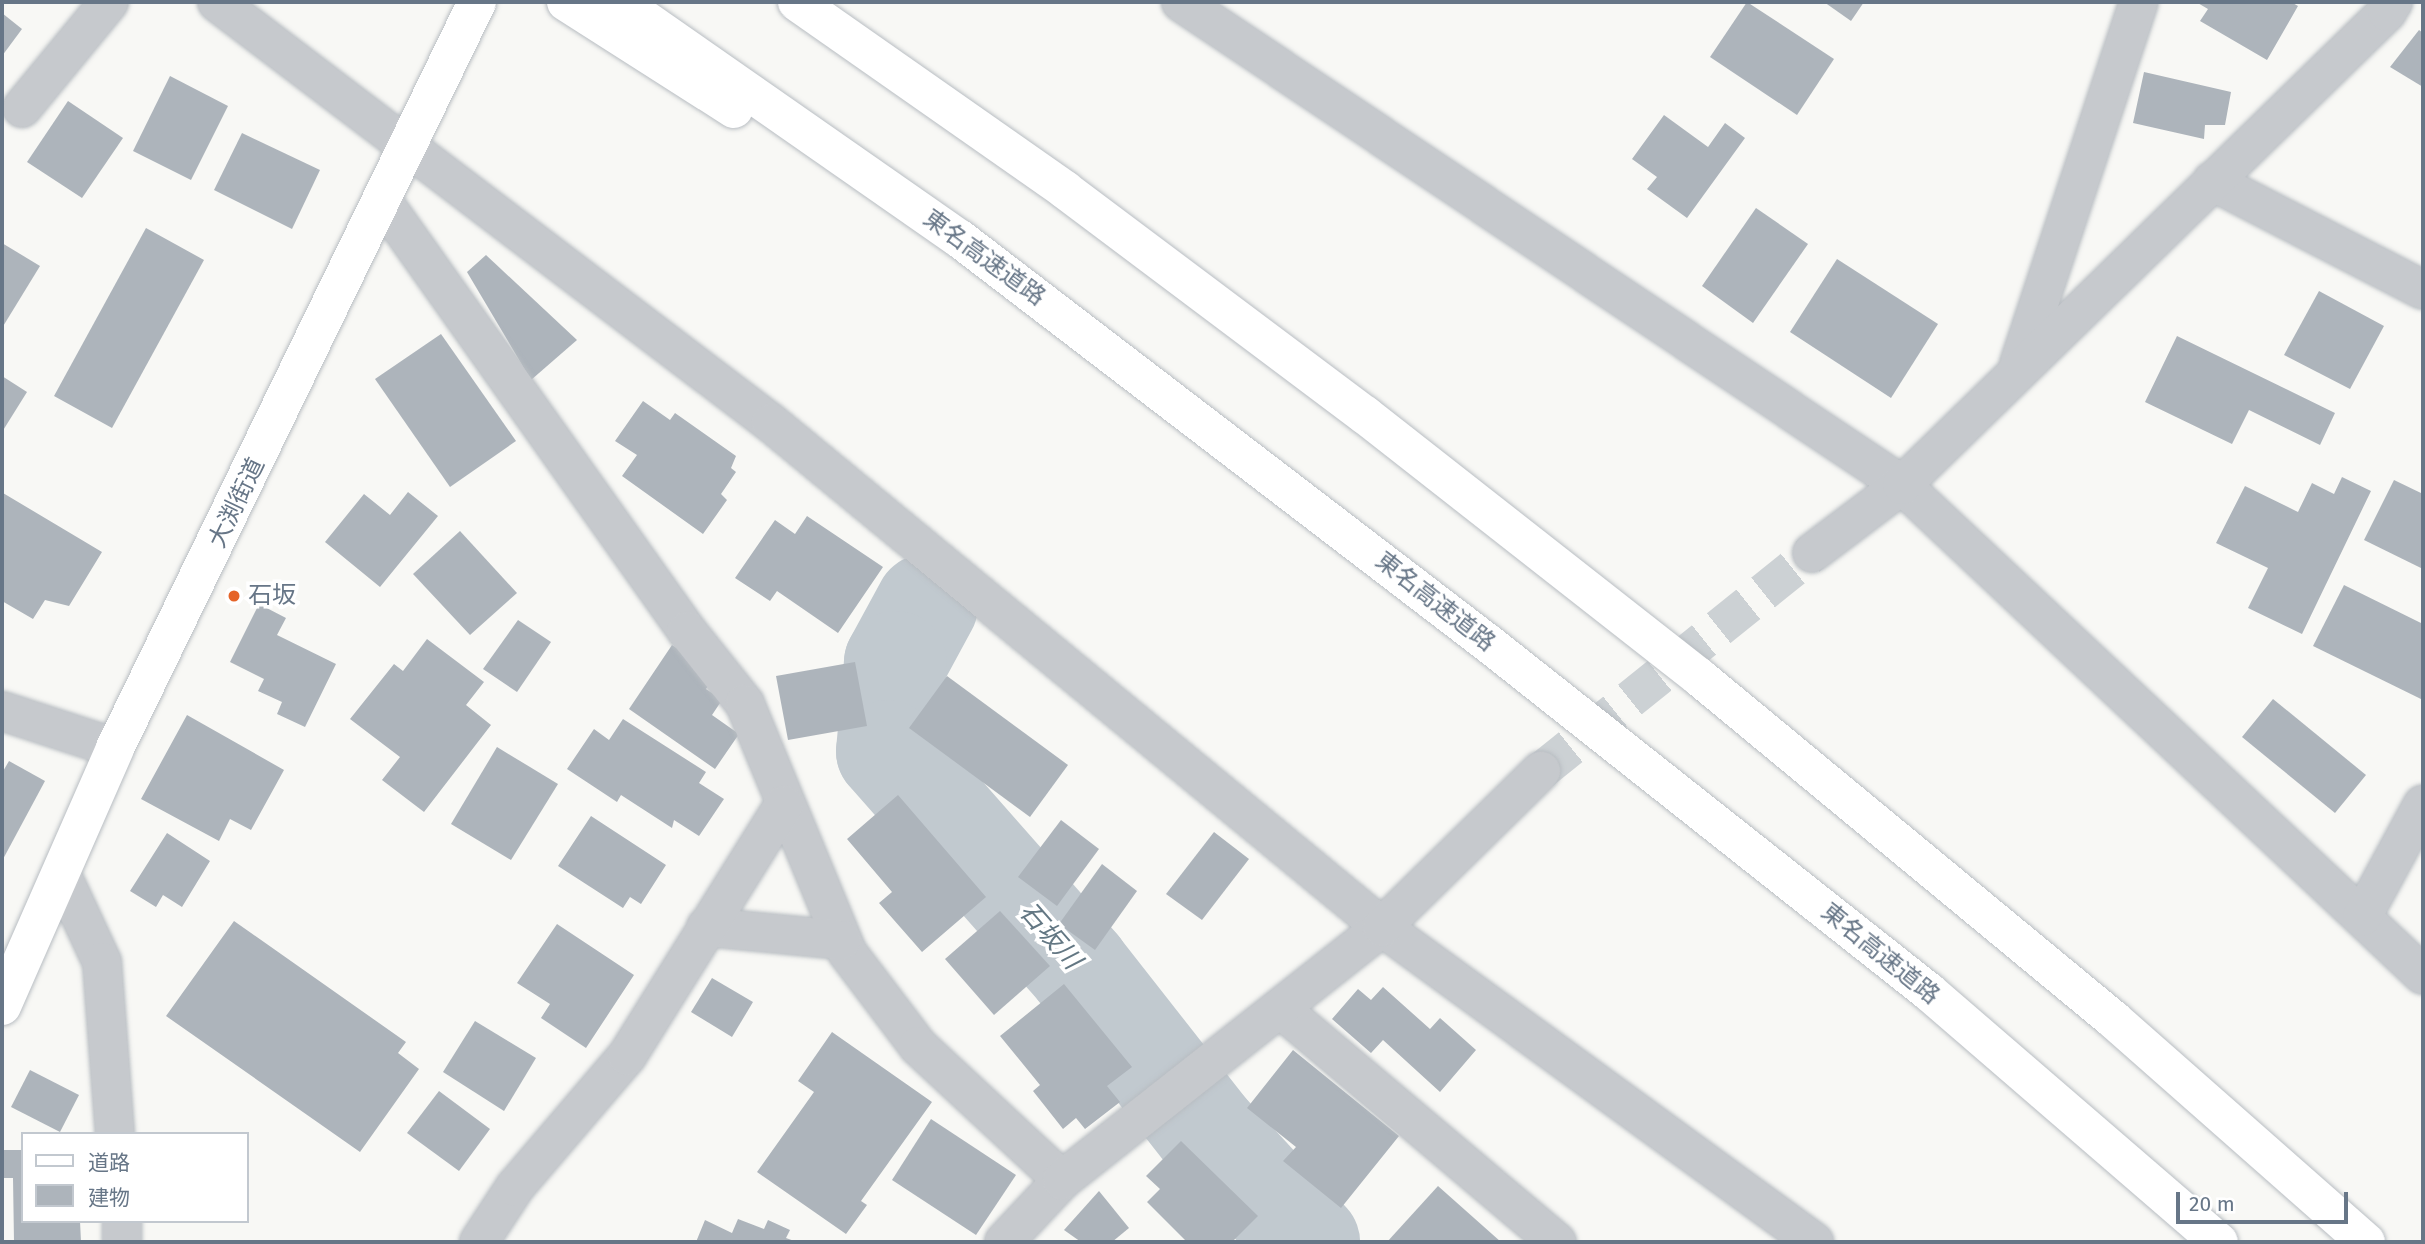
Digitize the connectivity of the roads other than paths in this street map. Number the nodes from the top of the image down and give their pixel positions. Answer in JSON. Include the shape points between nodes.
{"nodes":[{"id":1,"x":109,"y":2,"type":"edge"},
{"id":2,"x":217,"y":2,"type":"edge"},
{"id":3,"x":477,"y":2,"type":"edge"},
{"id":4,"x":566,"y":2,"type":"edge"},
{"id":5,"x":620,"y":2,"type":"edge"},
{"id":6,"x":797,"y":2,"type":"edge"},
{"id":7,"x":1181,"y":2,"type":"edge"},
{"id":8,"x":2140,"y":2,"type":"edge"},
{"id":9,"x":2393,"y":2,"type":"edge"},
{"id":10,"x":692,"y":69,"type":"junction"},
{"id":11,"x":22,"y":108,"type":"dead end"},
{"id":12,"x":407,"y":146,"type":"junction"},
{"id":13,"x":2212,"y":181,"type":"junction"},
{"id":14,"x":383,"y":202,"type":"junction"},
{"id":15,"x":2423,"y":290,"type":"edge"},
{"id":16,"x":2017,"y":369,"type":"junction"},
{"id":17,"x":1902,"y":485,"type":"junction"},
{"id":18,"x":1812,"y":553,"type":"tunnel mouth"},
{"id":19,"x":2,"y":711,"type":"edge"},
{"id":20,"x":115,"y":748,"type":"junction"},
{"id":21,"x":1541,"y":771,"type":"tunnel mouth"},
{"id":22,"x":784,"y":804,"type":"junction"},
{"id":23,"x":2423,"y":804,"type":"edge"},
{"id":24,"x":62,"y":876,"type":"junction"},
{"id":25,"x":2362,"y":917,"type":"junction"},
{"id":26,"x":706,"y":927,"type":"junction"},
{"id":27,"x":1382,"y":927,"type":"junction"},
{"id":28,"x":841,"y":940,"type":"junction"},
{"id":29,"x":2423,"y":975,"type":"edge"},
{"id":30,"x":2,"y":1006,"type":"edge"},
{"id":31,"x":1282,"y":1010,"type":"junction"},
{"id":32,"x":115,"y":1132,"type":"edge"},
{"id":33,"x":1062,"y":1180,"type":"junction"},
{"id":34,"x":122,"y":1223,"type":"edge"},
{"id":35,"x":122,"y":1242,"type":"edge"},
{"id":36,"x":479,"y":1242,"type":"edge"},
{"id":37,"x":1004,"y":1242,"type":"edge"},
{"id":38,"x":1557,"y":1242,"type":"edge"},
{"id":39,"x":1814,"y":1242,"type":"edge"},
{"id":40,"x":2219,"y":1242,"type":"edge"},
{"id":41,"x":2366,"y":1242,"type":"edge"}],
"edges":[{"from":1,"to":11,"type":"street"},
{"from":2,"to":12,"type":"street"},
{"from":3,"to":12,"type":"main road","name":"大渕街道"},
{"from":4,"to":10,"type":"main road"},
{"from":5,"to":10,"type":"main road"},
{"from":6,"to":41,"type":"main road","via":[[1065,190],[1365,415],[1699,677],[2114,1020]]},
{"from":7,"to":17,"type":"street"},
{"from":8,"to":16,"type":"street"},
{"from":9,"to":13,"type":"street"},
{"from":10,"to":40,"type":"main road","name":"東名高速道路","via":[[960,239],[1489,644],[1929,992]]},
{"from":12,"to":14,"type":"main road","name":"大渕街道"},
{"from":12,"to":27,"type":"street","via":[[804,449]]},
{"from":13,"to":15,"type":"street"},
{"from":13,"to":16,"type":"street"},
{"from":14,"to":20,"type":"main road","name":"大渕街道"},
{"from":14,"to":22,"type":"street","via":[[679,620],[745,704]]},
{"from":16,"to":17,"type":"street"},
{"from":17,"to":18,"type":"street"},
{"from":17,"to":25,"type":"street"},
{"from":19,"to":20,"type":"street"},
{"from":20,"to":24,"type":"main road","name":"大渕街道"},
{"from":21,"to":27,"type":"street"},
{"from":22,"to":26,"type":"street"},
{"from":22,"to":28,"type":"street"},
{"from":23,"to":25,"type":"street"},
{"from":24,"to":30,"type":"main road","name":"大渕街道"},
{"from":24,"to":32,"type":"street","via":[[102,962]]},
{"from":25,"to":29,"type":"street"},
{"from":26,"to":28,"type":"street"},
{"from":26,"to":36,"type":"street","via":[[627,1055],[515,1187]]},
{"from":27,"to":31,"type":"street"},
{"from":27,"to":39,"type":"street"},
{"from":28,"to":33,"type":"street","via":[[918,1046]]},
{"from":31,"to":33,"type":"street"},
{"from":31,"to":38,"type":"street"},
{"from":33,"to":37,"type":"street"},
{"from":34,"to":35,"type":"street"}]}
